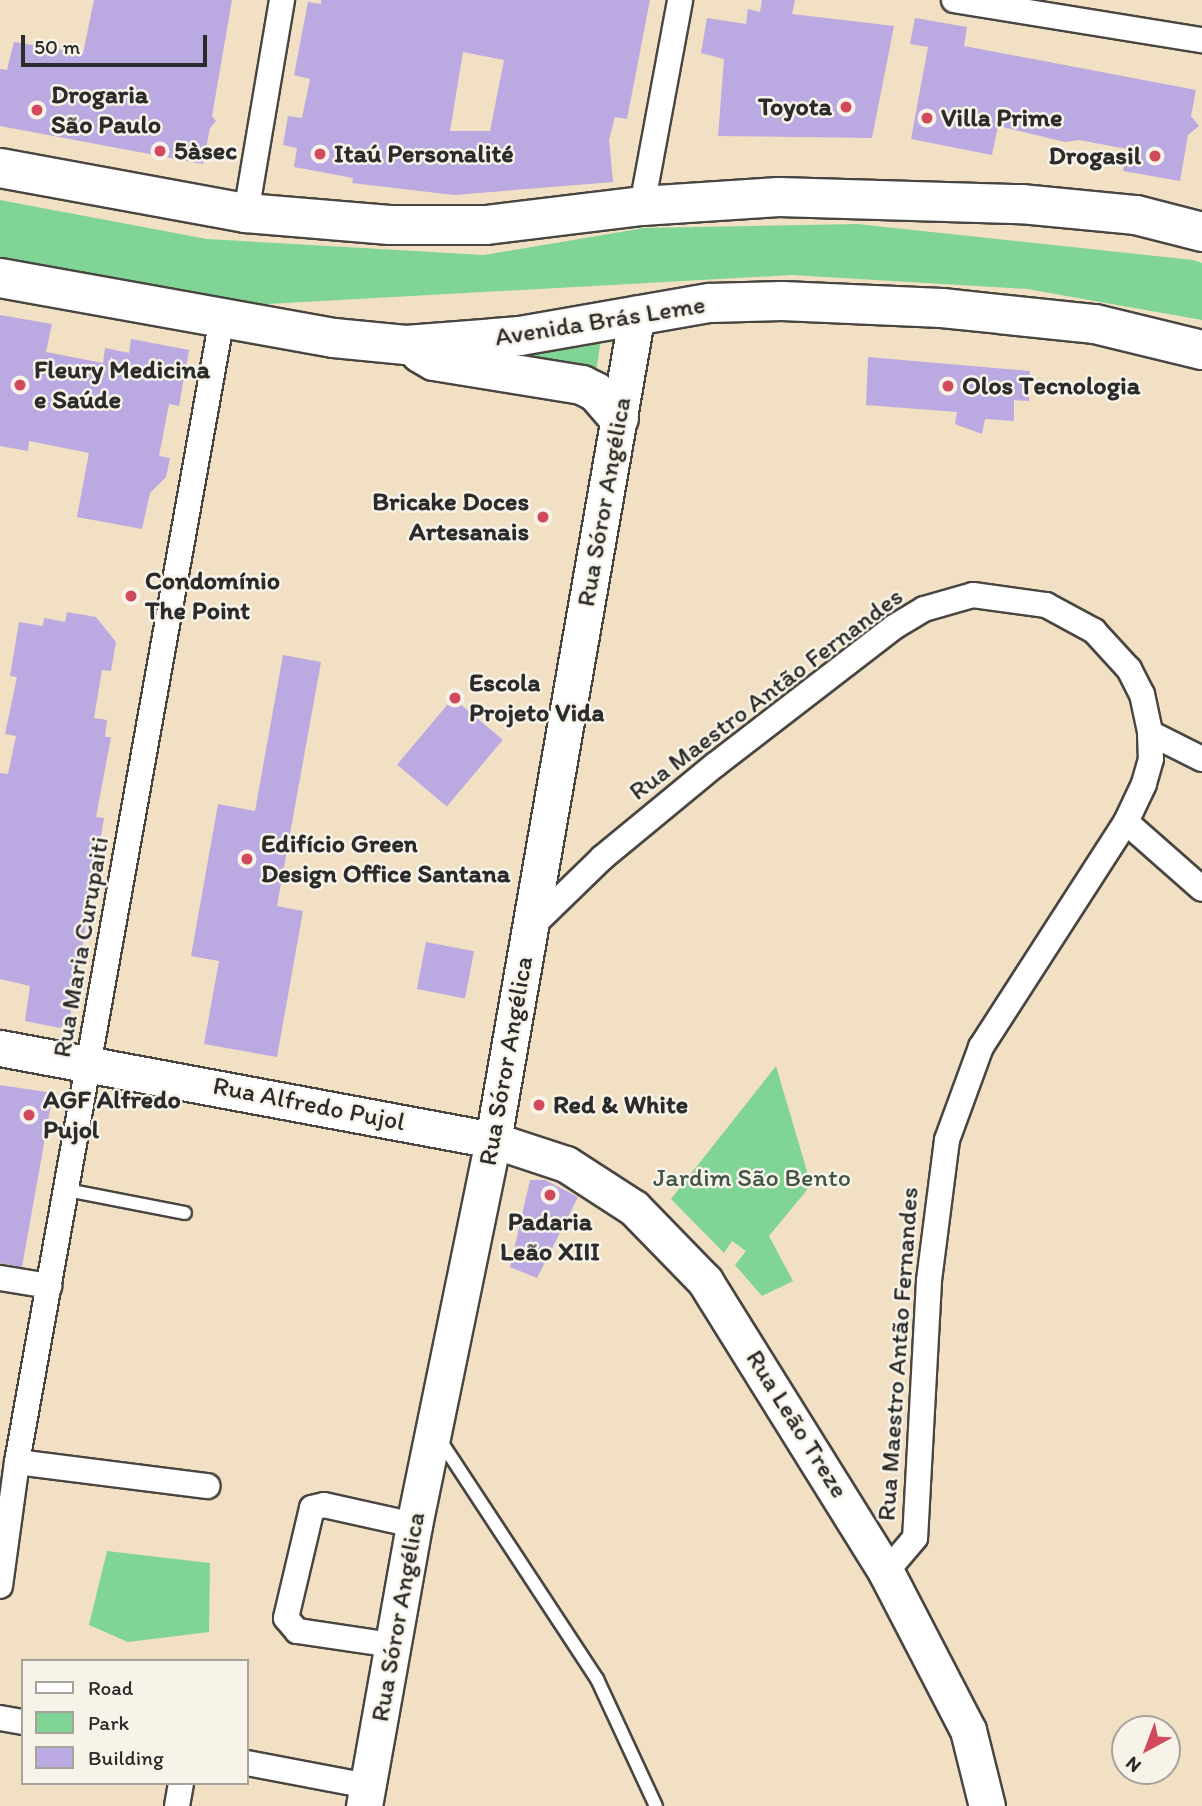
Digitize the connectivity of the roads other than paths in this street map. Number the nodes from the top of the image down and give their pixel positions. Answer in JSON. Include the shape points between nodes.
{"nodes":[{"id":1,"x":282,"y":0,"type":"edge"},
{"id":2,"x":680,"y":0,"type":"edge"},
{"id":3,"x":966,"y":1,"type":"edge"},
{"id":4,"x":1202,"y":40,"type":"edge"},
{"id":5,"x":1,"y":176,"type":"edge"},
{"id":6,"x":642,"y":206,"type":"junction"},
{"id":7,"x":246,"y":214,"type":"junction"},
{"id":8,"x":1202,"y":232,"type":"edge"},
{"id":9,"x":0,"y":278,"type":"edge"},
{"id":10,"x":637,"y":313,"type":"junction"},
{"id":11,"x":222,"y":318,"type":"junction"},
{"id":12,"x":406,"y":345,"type":"junction"},
{"id":13,"x":1202,"y":350,"type":"edge"},
{"id":14,"x":619,"y":418,"type":"junction"},
{"id":15,"x":1150,"y":733,"type":"junction"},
{"id":16,"x":1202,"y":758,"type":"edge"},
{"id":17,"x":1126,"y":822,"type":"junction"},
{"id":18,"x":1202,"y":889,"type":"edge"},
{"id":19,"x":529,"y":929,"type":"junction"},
{"id":20,"x":0,"y":1048,"type":"edge"},
{"id":21,"x":91,"y":1064,"type":"junction"},
{"id":22,"x":493,"y":1140,"type":"junction"},
{"id":23,"x":67,"y":1190,"type":"junction"},
{"id":24,"x":185,"y":1213,"type":"dead end"},
{"id":25,"x":0,"y":1278,"type":"edge"},
{"id":26,"x":49,"y":1286,"type":"junction"},
{"id":27,"x":434,"y":1430,"type":"junction"},
{"id":28,"x":17,"y":1462,"type":"junction"},
{"id":29,"x":207,"y":1486,"type":"dead end"},
{"id":30,"x":414,"y":1525,"type":"junction"},
{"id":31,"x":886,"y":1572,"type":"junction"},
{"id":32,"x":0,"y":1586,"type":"edge"},
{"id":33,"x":392,"y":1645,"type":"junction"},
{"id":34,"x":0,"y":1718,"type":"edge"},
{"id":35,"x":21,"y":1722,"type":"edge"},
{"id":36,"x":248,"y":1763,"type":"edge"},
{"id":37,"x":181,"y":1785,"type":"edge"},
{"id":38,"x":366,"y":1796,"type":"edge"},
{"id":39,"x":177,"y":1806,"type":"edge"},
{"id":40,"x":656,"y":1806,"type":"edge"},
{"id":41,"x":987,"y":1806,"type":"edge"}],
"edges":[{"from":1,"to":7,"type":"street"},
{"from":2,"to":6,"type":"street"},
{"from":3,"to":4,"type":"street"},
{"from":5,"to":7,"type":"main road"},
{"from":6,"to":7,"type":"main road","via":[[438,227]]},
{"from":6,"to":8,"type":"main road","via":[[779,197],[1021,204],[1136,215]]},
{"from":9,"to":11,"type":"main road","name":"Avenida Brás Leme"},
{"from":10,"to":12,"type":"main road","name":"Avenida Brás Leme","via":[[520,336]]},
{"from":10,"to":13,"type":"main road","name":"Avenida Brás Leme","via":[[710,303],[851,302],[1096,324]]},
{"from":10,"to":14,"type":"street","name":"Rua Sóror Angélica"},
{"from":11,"to":12,"type":"main road","name":"Avenida Brás Leme","via":[[334,338]]},
{"from":11,"to":21,"type":"street","name":"Rua Maria Curupaiti"},
{"from":12,"to":14,"type":"main road","via":[[434,360],[582,385],[596,392]]},
{"from":14,"to":19,"type":"street","name":"Rua Sóror Angélica"},
{"from":15,"to":16,"type":"street"},
{"from":15,"to":17,"type":"street","name":"Rua Maestro Antão Fernandes","via":[[1149,771]]},
{"from":15,"to":19,"type":"street","name":"Rua Maestro Antão Fernandes","via":[[1142,694],[1129,668],[1107,642],[1080,622],[1026,599],[973,595],[947,601],[894,627],[715,765],[603,858]]},
{"from":17,"to":18,"type":"street"},
{"from":17,"to":31,"type":"street","name":"Rua Maestro Antão Fernandes","via":[[996,1021],[961,1094],[947,1140],[933,1226],[915,1538]]},
{"from":19,"to":22,"type":"street","name":"Rua Sóror Angélica"},
{"from":20,"to":21,"type":"street","name":"Rua Alfredo Pujol"},
{"from":21,"to":22,"type":"street","name":"Rua Alfredo Pujol"},
{"from":21,"to":23,"type":"street","name":"Rua Maria Curupaiti"},
{"from":22,"to":27,"type":"street","name":"Rua Sóror Angélica"},
{"from":22,"to":31,"type":"street","name":"Rua Leão Treze","via":[[566,1164],[634,1208],[667,1238],[734,1323]]},
{"from":23,"to":24,"type":"lane"},
{"from":23,"to":26,"type":"street","name":"Rua Maria Curupaiti"},
{"from":25,"to":26,"type":"street"},
{"from":26,"to":28,"type":"street","name":"Rua Maria Curupaiti"},
{"from":27,"to":30,"type":"street","name":"Rua Sóror Angélica"},
{"from":27,"to":40,"type":"lane","via":[[597,1679]]},
{"from":28,"to":29,"type":"street"},
{"from":28,"to":32,"type":"street","name":"Rua Maria Curupaiti"},
{"from":30,"to":33,"type":"street","name":"Rua Sóror Angélica"},
{"from":30,"to":33,"type":"street","via":[[324,1505],[312,1508],[286,1618],[297,1631]]},
{"from":31,"to":41,"type":"street","name":"Rua Leão Treze","via":[[968,1730]]},
{"from":33,"to":38,"type":"street","name":"Rua Sóror Angélica"},
{"from":34,"to":35,"type":"street"},
{"from":36,"to":38,"type":"street"},
{"from":37,"to":39,"type":"street"}]}
